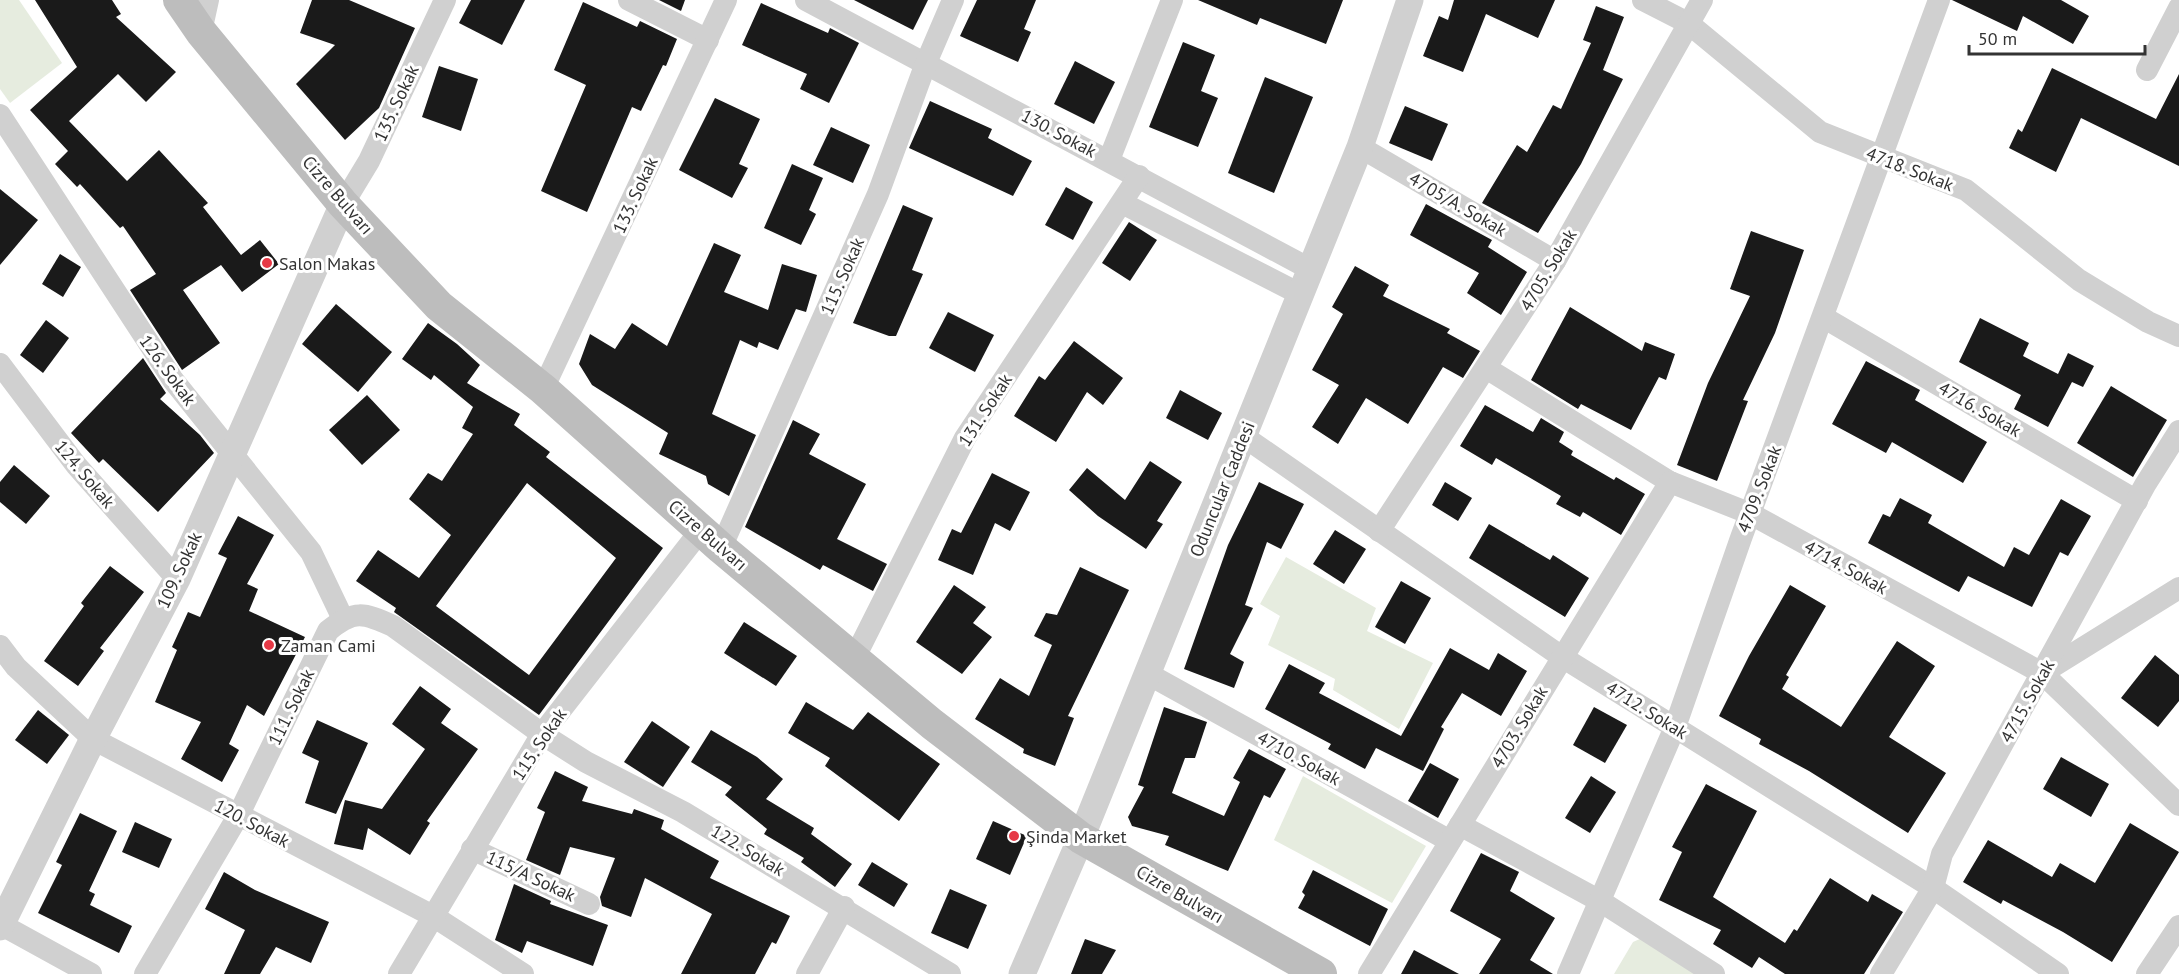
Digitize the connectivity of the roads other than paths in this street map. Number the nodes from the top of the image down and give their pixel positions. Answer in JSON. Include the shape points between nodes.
{"nodes":[{"id":1,"x":179,"y":0,"type":"edge"},
{"id":2,"x":208,"y":0,"type":"edge"},
{"id":3,"x":445,"y":0,"type":"edge"},
{"id":4,"x":629,"y":0,"type":"edge"},
{"id":5,"x":726,"y":0,"type":"edge"},
{"id":6,"x":806,"y":0,"type":"edge"},
{"id":7,"x":953,"y":0,"type":"edge"},
{"id":8,"x":1172,"y":0,"type":"edge"},
{"id":9,"x":1410,"y":0,"type":"edge"},
{"id":10,"x":1643,"y":0,"type":"edge"},
{"id":11,"x":1702,"y":0,"type":"edge"},
{"id":12,"x":1939,"y":0,"type":"edge"},
{"id":13,"x":2179,"y":8,"type":"edge"},
{"id":14,"x":1688,"y":23,"type":"junction"},
{"id":15,"x":201,"y":32,"type":"junction"},
{"id":16,"x":708,"y":40,"type":"junction"},
{"id":17,"x":926,"y":63,"type":"junction"},
{"id":18,"x":2147,"y":70,"type":"dead end"},
{"id":19,"x":0,"y":115,"type":"edge"},
{"id":20,"x":1360,"y":147,"type":"junction"},
{"id":21,"x":1881,"y":159,"type":"junction"},
{"id":22,"x":1109,"y":160,"type":"junction"},
{"id":23,"x":1140,"y":176,"type":"junction"},
{"id":24,"x":1122,"y":203,"type":"junction"},
{"id":25,"x":343,"y":204,"type":"junction"},
{"id":26,"x":1555,"y":261,"type":"junction"},
{"id":27,"x":1310,"y":269,"type":"junction"},
{"id":28,"x":1300,"y":294,"type":"junction"},
{"id":29,"x":1823,"y":317,"type":"junction"},
{"id":30,"x":2179,"y":336,"type":"edge"},
{"id":31,"x":0,"y":364,"type":"edge"},
{"id":32,"x":1486,"y":368,"type":"junction"},
{"id":33,"x":543,"y":389,"type":"junction"},
{"id":34,"x":2179,"y":431,"type":"edge"},
{"id":35,"x":1243,"y":436,"type":"junction"},
{"id":36,"x":232,"y":453,"type":"junction"},
{"id":37,"x":1670,"y":482,"type":"junction"},
{"id":38,"x":2137,"y":501,"type":"junction"},
{"id":39,"x":1751,"y":514,"type":"junction"},
{"id":40,"x":1379,"y":531,"type":"junction"},
{"id":41,"x":711,"y":539,"type":"junction"},
{"id":42,"x":177,"y":579,"type":"junction"},
{"id":43,"x":2179,"y":588,"type":"edge"},
{"id":44,"x":343,"y":619,"type":"junction"},
{"id":45,"x":0,"y":646,"type":"edge"},
{"id":46,"x":855,"y":657,"type":"junction"},
{"id":47,"x":1562,"y":657,"type":"junction"},
{"id":48,"x":2043,"y":673,"type":"junction"},
{"id":49,"x":1148,"y":674,"type":"junction"},
{"id":50,"x":1675,"y":727,"type":"junction"},
{"id":51,"x":542,"y":734,"type":"junction"},
{"id":52,"x":93,"y":739,"type":"junction"},
{"id":53,"x":2179,"y":805,"type":"edge"},
{"id":54,"x":238,"y":816,"type":"junction"},
{"id":55,"x":1455,"y":833,"type":"junction"},
{"id":56,"x":1081,"y":838,"type":"junction"},
{"id":57,"x":472,"y":849,"type":"junction"},
{"id":58,"x":1933,"y":888,"type":"junction"},
{"id":59,"x":1600,"y":901,"type":"junction"},
{"id":60,"x":589,"y":904,"type":"dead end"},
{"id":61,"x":844,"y":907,"type":"junction"},
{"id":62,"x":432,"y":916,"type":"junction"},
{"id":63,"x":1,"y":925,"type":"edge"},
{"id":64,"x":2179,"y":926,"type":"edge"},
{"id":65,"x":493,"y":966,"type":"edge"},
{"id":66,"x":91,"y":974,"type":"edge"},
{"id":67,"x":145,"y":974,"type":"edge"},
{"id":68,"x":399,"y":974,"type":"edge"},
{"id":69,"x":523,"y":974,"type":"edge"},
{"id":70,"x":807,"y":974,"type":"edge"},
{"id":71,"x":950,"y":974,"type":"edge"},
{"id":72,"x":1022,"y":974,"type":"edge"},
{"id":73,"x":1321,"y":974,"type":"edge"},
{"id":74,"x":1370,"y":974,"type":"edge"},
{"id":75,"x":1568,"y":974,"type":"edge"},
{"id":76,"x":1714,"y":974,"type":"edge"},
{"id":77,"x":1881,"y":974,"type":"edge"},
{"id":78,"x":2058,"y":974,"type":"edge"},
{"id":79,"x":2147,"y":974,"type":"edge"}],
"edges":[{"from":1,"to":15,"type":"main road","name":"Cizre Bulvarı"},
{"from":2,"to":15,"type":"street"},
{"from":3,"to":25,"type":"street","name":"135. Sokak","via":[[369,161]]},
{"from":4,"to":16,"type":"street"},
{"from":5,"to":16,"type":"street","name":"133. Sokak"},
{"from":6,"to":17,"type":"street","name":"130. Sokak"},
{"from":7,"to":17,"type":"street","name":"115. Sokak"},
{"from":8,"to":22,"type":"street"},
{"from":9,"to":20,"type":"street","name":"Oduncular Caddesi"},
{"from":10,"to":14,"type":"street","name":"4718. Sokak"},
{"from":11,"to":14,"type":"street","name":"4705. Sokak"},
{"from":12,"to":21,"type":"street","name":"4709. Sokak"},
{"from":13,"to":18,"type":"street"},
{"from":14,"to":21,"type":"street","name":"4718. Sokak","via":[[1820,132]]},
{"from":14,"to":26,"type":"street","name":"4705. Sokak"},
{"from":15,"to":25,"type":"main road","name":"Cizre Bulvarı"},
{"from":16,"to":33,"type":"street","name":"133. Sokak"},
{"from":17,"to":22,"type":"street","name":"130. Sokak"},
{"from":17,"to":41,"type":"street","name":"115. Sokak","via":[[874,204]]},
{"from":19,"to":36,"type":"street","name":"126. Sokak","via":[[166,370]]},
{"from":20,"to":26,"type":"street","name":"4705/A. Sokak"},
{"from":20,"to":27,"type":"street","name":"Oduncular Caddesi"},
{"from":21,"to":29,"type":"street","name":"4709. Sokak"},
{"from":21,"to":30,"type":"street","name":"4718. Sokak","via":[[1966,190],[2079,280]]},
{"from":22,"to":23,"type":"street","name":"130. Sokak"},
{"from":23,"to":24,"type":"street","name":"131. Sokak"},
{"from":23,"to":27,"type":"street","name":"130. Sokak"},
{"from":24,"to":28,"type":"street"},
{"from":24,"to":46,"type":"street","name":"131. Sokak","via":[[965,438]]},
{"from":25,"to":33,"type":"main road","name":"Cizre Bulvarı","via":[[439,306]]},
{"from":25,"to":36,"type":"street","name":"109. Sokak"},
{"from":26,"to":32,"type":"street","name":"4705. Sokak"},
{"from":27,"to":28,"type":"street","name":"Oduncular Caddesi"},
{"from":28,"to":35,"type":"street","name":"Oduncular Caddesi"},
{"from":29,"to":38,"type":"street","name":"4716. Sokak"},
{"from":29,"to":39,"type":"street","name":"4709. Sokak"},
{"from":31,"to":42,"type":"street","name":"124. Sokak","via":[[76,465]]},
{"from":32,"to":37,"type":"street","name":"4714. Sokak"},
{"from":32,"to":40,"type":"street","name":"4705. Sokak"},
{"from":33,"to":41,"type":"main road","name":"Cizre Bulvarı"},
{"from":34,"to":38,"type":"street","name":"4715. Sokak"},
{"from":35,"to":40,"type":"street","name":"4712. Sokak"},
{"from":35,"to":49,"type":"street","name":"Oduncular Caddesi"},
{"from":36,"to":42,"type":"street","name":"109. Sokak"},
{"from":36,"to":44,"type":"street","name":"126. Sokak","via":[[311,552]]},
{"from":37,"to":39,"type":"street","name":"4714. Sokak"},
{"from":37,"to":47,"type":"street","name":"4703. Sokak"},
{"from":38,"to":48,"type":"street","name":"4715. Sokak"},
{"from":39,"to":48,"type":"street","name":"4714. Sokak"},
{"from":39,"to":50,"type":"street","name":"4709. Sokak"},
{"from":40,"to":47,"type":"street","name":"4712. Sokak"},
{"from":41,"to":46,"type":"main road","name":"Cizre Bulvarı"},
{"from":41,"to":51,"type":"street","name":"115. Sokak"},
{"from":42,"to":52,"type":"street","name":"109. Sokak"},
{"from":43,"to":48,"type":"street"},
{"from":44,"to":51,"type":"street","via":[[354,614],[371,616],[393,626]]},
{"from":44,"to":54,"type":"street","name":"111. Sokak","via":[[328,631]]},
{"from":45,"to":52,"type":"street","name":"120. Sokak","via":[[16,667]]},
{"from":46,"to":56,"type":"main road","name":"Cizre Bulvarı","via":[[932,724]]},
{"from":47,"to":50,"type":"street","name":"4712. Sokak"},
{"from":47,"to":55,"type":"street","name":"4703. Sokak"},
{"from":48,"to":53,"type":"street","name":"4714. Sokak"},
{"from":48,"to":58,"type":"street","name":"4715. Sokak","via":[[1942,854]]},
{"from":49,"to":55,"type":"street","name":"4710. Sokak"},
{"from":49,"to":56,"type":"street","name":"Oduncular Caddesi"},
{"from":50,"to":58,"type":"street","name":"4712. Sokak"},
{"from":50,"to":59,"type":"street","name":"4709. Sokak"},
{"from":51,"to":57,"type":"street","name":"115. Sokak"},
{"from":51,"to":61,"type":"street","name":"122. Sokak"},
{"from":52,"to":54,"type":"street","name":"120. Sokak"},
{"from":52,"to":63,"type":"street","name":"109. Sokak"},
{"from":54,"to":62,"type":"street","name":"120. Sokak"},
{"from":54,"to":67,"type":"street","name":"111. Sokak"},
{"from":55,"to":59,"type":"street","name":"4710. Sokak"},
{"from":55,"to":74,"type":"street","name":"4703. Sokak"},
{"from":56,"to":72,"type":"street","name":"Oduncular Caddesi"},
{"from":56,"to":73,"type":"main road","name":"Cizre Bulvarı"},
{"from":57,"to":60,"type":"street","name":"115/A Sokak"},
{"from":57,"to":62,"type":"street","name":"115. Sokak"},
{"from":58,"to":77,"type":"street","name":"4715. Sokak"},
{"from":58,"to":78,"type":"street","name":"4712. Sokak"},
{"from":59,"to":75,"type":"street","name":"4709. Sokak"},
{"from":59,"to":76,"type":"street","name":"4710. Sokak"},
{"from":61,"to":70,"type":"street"},
{"from":61,"to":71,"type":"street","name":"122. Sokak"},
{"from":62,"to":65,"type":"street","name":"120. Sokak"},
{"from":62,"to":68,"type":"street","name":"115. Sokak"},
{"from":63,"to":66,"type":"street"},
{"from":64,"to":79,"type":"street"},
{"from":65,"to":69,"type":"street","name":"120. Sokak"}]}
